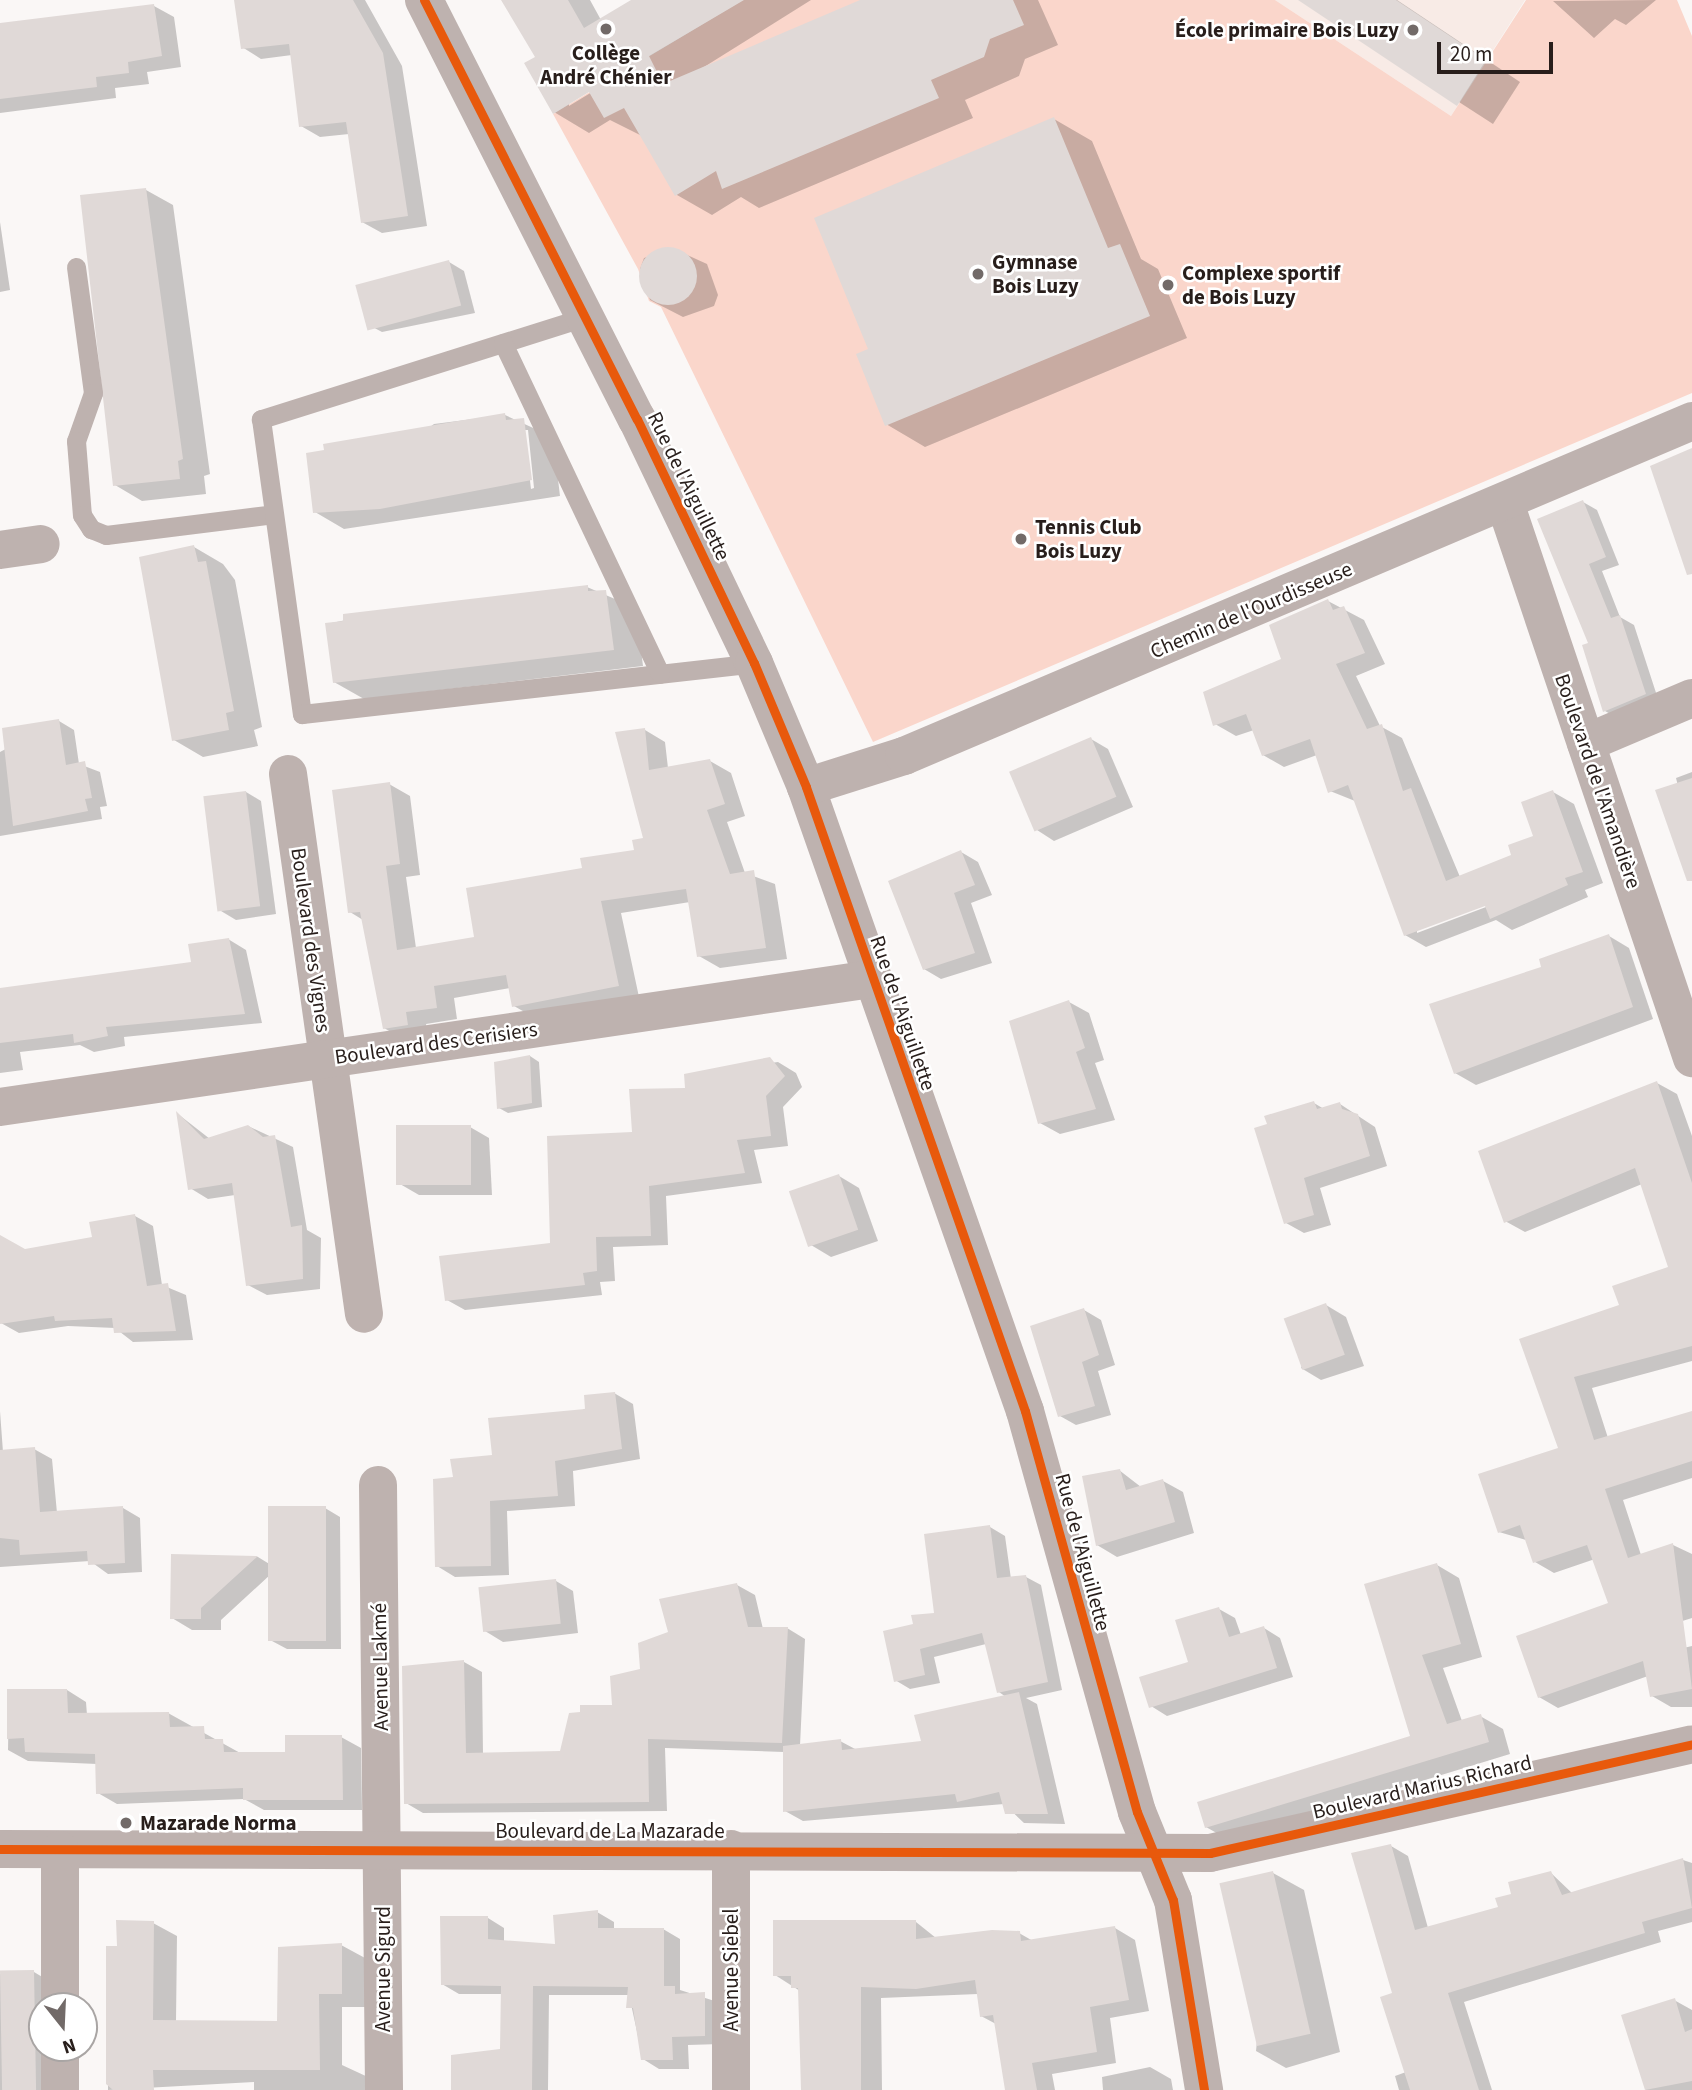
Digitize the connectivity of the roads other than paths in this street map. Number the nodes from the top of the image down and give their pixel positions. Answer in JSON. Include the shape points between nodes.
{"nodes":[{"id":1,"x":424,"y":0,"type":"edge"},
{"id":2,"x":76,"y":267,"type":"dead end"},
{"id":3,"x":584,"y":317,"type":"junction"},
{"id":4,"x":503,"y":342,"type":"junction"},
{"id":5,"x":1692,"y":421,"type":"edge"},
{"id":6,"x":1505,"y":503,"type":"junction"},
{"id":7,"x":274,"y":514,"type":"junction"},
{"id":8,"x":41,"y":544,"type":"dead end"},
{"id":9,"x":0,"y":550,"type":"edge"},
{"id":10,"x":754,"y":663,"type":"junction"},
{"id":11,"x":660,"y":674,"type":"junction"},
{"id":12,"x":1692,"y":698,"type":"edge"},
{"id":13,"x":1586,"y":743,"type":"junction"},
{"id":14,"x":288,"y":774,"type":"dead end"},
{"id":15,"x":806,"y":787,"type":"junction"},
{"id":16,"x":873,"y":979,"type":"junction"},
{"id":17,"x":1692,"y":1058,"type":"edge"},
{"id":18,"x":327,"y":1059,"type":"junction"},
{"id":19,"x":0,"y":1107,"type":"edge"},
{"id":20,"x":364,"y":1314,"type":"dead end"},
{"id":21,"x":378,"y":1485,"type":"dead end"},
{"id":22,"x":1692,"y":1744,"type":"edge"},
{"id":23,"x":382,"y":1848,"type":"junction"},
{"id":24,"x":0,"y":1849,"type":"edge"},
{"id":25,"x":731,"y":1849,"type":"junction"},
{"id":26,"x":60,"y":1850,"type":"junction"},
{"id":27,"x":1158,"y":1855,"type":"junction"},
{"id":28,"x":60,"y":1992,"type":"edge"},
{"id":29,"x":60,"y":2062,"type":"edge"},
{"id":30,"x":60,"y":2090,"type":"edge"},
{"id":31,"x":384,"y":2090,"type":"edge"},
{"id":32,"x":731,"y":2090,"type":"edge"},
{"id":33,"x":1204,"y":2090,"type":"edge"}],
"edges":[{"from":1,"to":3,"type":"street","name":"Rue de l'Aiguillette"},
{"from":2,"to":7,"type":"lane","via":[[93,393],[76,441],[82,514],[91,529],[106,535]]},
{"from":3,"to":4,"type":"lane"},
{"from":3,"to":10,"type":"street","name":"Rue de l'Aiguillette"},
{"from":4,"to":7,"type":"lane","via":[[261,419]]},
{"from":4,"to":11,"type":"lane"},
{"from":5,"to":6,"type":"street","name":"Chemin de l'Ourdisseuse"},
{"from":6,"to":13,"type":"street","name":"Boulevard de l'Amandière"},
{"from":6,"to":15,"type":"street","name":"Chemin de l'Ourdisseuse","via":[[904,756]]},
{"from":7,"to":11,"type":"lane","via":[[302,714]]},
{"from":8,"to":9,"type":"street"},
{"from":10,"to":11,"type":"lane"},
{"from":10,"to":15,"type":"street","name":"Rue de l'Aiguillette"},
{"from":12,"to":13,"type":"street"},
{"from":13,"to":17,"type":"street","name":"Boulevard de l'Amandière"},
{"from":14,"to":18,"type":"street","name":"Boulevard des Vignes"},
{"from":15,"to":16,"type":"street","name":"Rue de l'Aiguillette"},
{"from":16,"to":18,"type":"street","name":"Boulevard des Cerisiers"},
{"from":16,"to":27,"type":"street","name":"Rue de l'Aiguillette","via":[[1026,1410],[1137,1812]]},
{"from":18,"to":19,"type":"street","name":"Boulevard des Cerisiers"},
{"from":18,"to":20,"type":"street","name":"Boulevard des Vignes"},
{"from":21,"to":23,"type":"street","name":"Avenue Lakmé"},
{"from":22,"to":27,"type":"street","name":"Boulevard Marius Richard","via":[[1210,1853]]},
{"from":23,"to":25,"type":"street","name":"Boulevard de La Mazarade"},
{"from":23,"to":26,"type":"street","name":"Boulevard de La Mazarade"},
{"from":23,"to":31,"type":"street","name":"Avenue Sigurd"},
{"from":24,"to":26,"type":"street"},
{"from":25,"to":27,"type":"street","name":"Boulevard de La Mazarade","via":[[1092,1849]]},
{"from":25,"to":32,"type":"street","name":"Avenue Siebel"},
{"from":26,"to":28,"type":"street"},
{"from":27,"to":33,"type":"street","name":"Rue de l'Aiguillette","via":[[1173,1900]]},
{"from":29,"to":30,"type":"street"}]}
